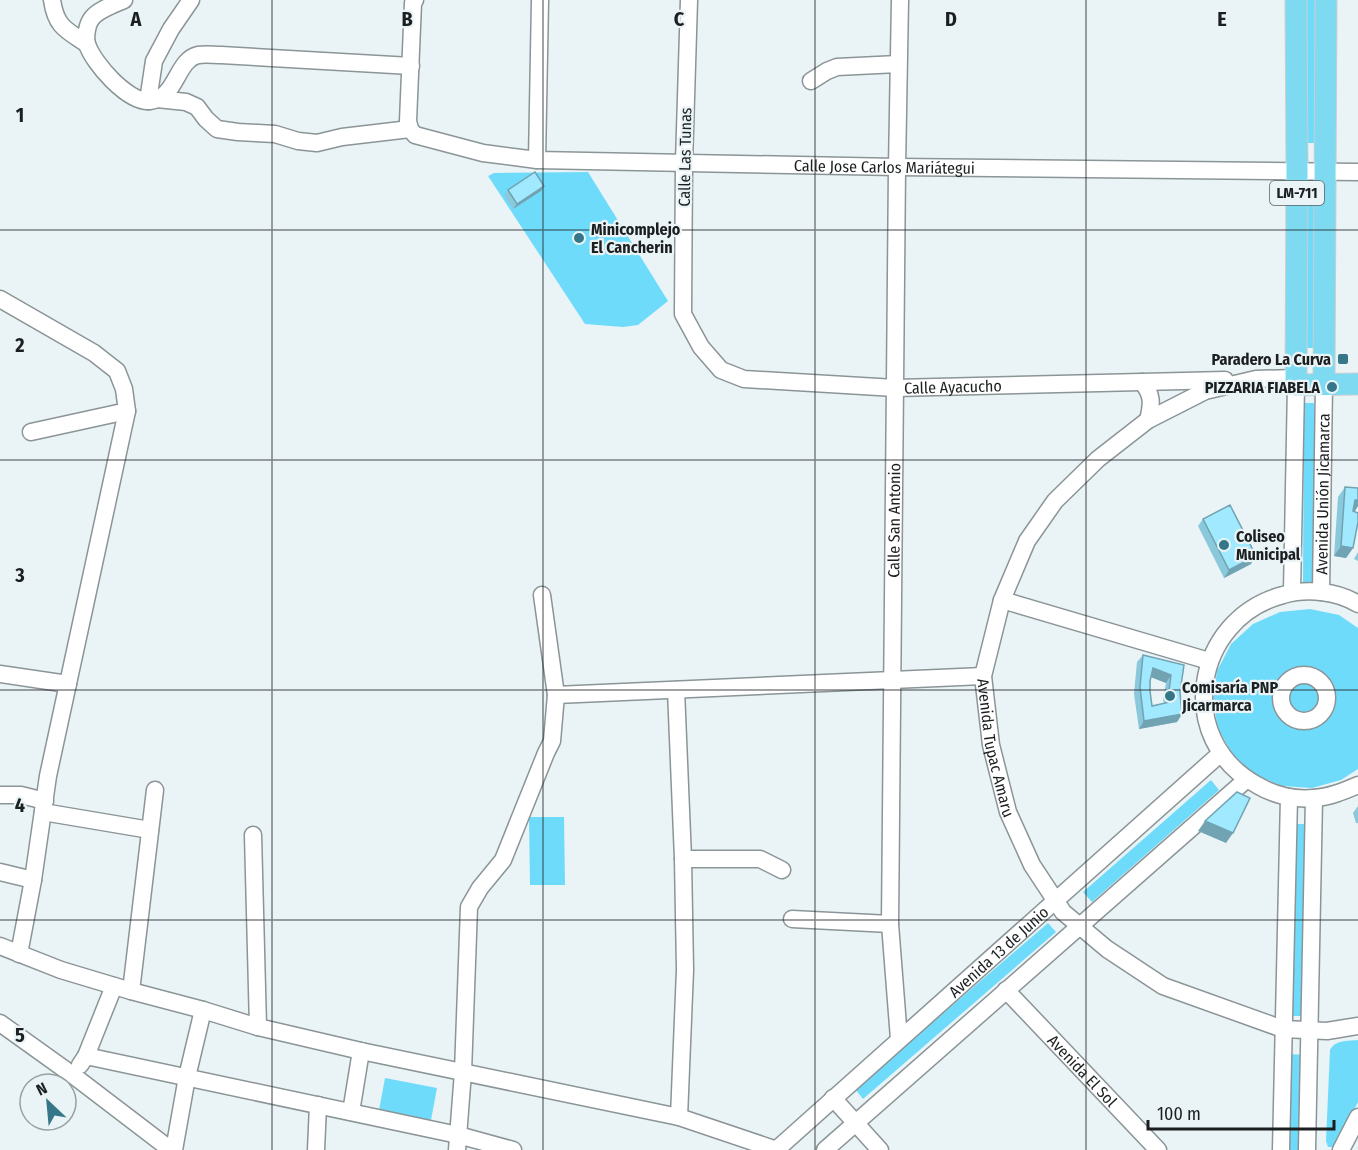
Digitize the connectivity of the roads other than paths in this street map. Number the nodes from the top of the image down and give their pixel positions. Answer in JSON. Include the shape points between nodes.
{"nodes":[{"id":1,"x":52,"y":0,"type":"edge"},
{"id":2,"x":124,"y":0,"type":"edge"},
{"id":3,"x":191,"y":0,"type":"edge"},
{"id":4,"x":540,"y":0,"type":"edge"},
{"id":5,"x":689,"y":0,"type":"edge"},
{"id":6,"x":900,"y":0,"type":"edge"},
{"id":7,"x":1296,"y":0,"type":"edge"},
{"id":8,"x":1326,"y":0,"type":"edge"},
{"id":9,"x":414,"y":1,"type":"edge"},
{"id":10,"x":87,"y":44,"type":"junction"},
{"id":11,"x":898,"y":64,"type":"junction"},
{"id":12,"x":411,"y":66,"type":"junction"},
{"id":13,"x":812,"y":81,"type":"dead end"},
{"id":14,"x":152,"y":100,"type":"junction"},
{"id":15,"x":413,"y":132,"type":"junction"},
{"id":16,"x":537,"y":160,"type":"junction"},
{"id":17,"x":684,"y":163,"type":"junction"},
{"id":18,"x":897,"y":167,"type":"junction"},
{"id":19,"x":1297,"y":172,"type":"junction"},
{"id":20,"x":1325,"y":172,"type":"junction"},
{"id":21,"x":1358,"y":172,"type":"edge"},
{"id":22,"x":0,"y":299,"type":"edge"},
{"id":23,"x":683,"y":314,"type":"joint"},
{"id":24,"x":1358,"y":374,"type":"edge"},
{"id":25,"x":1256,"y":379,"type":"junction"},
{"id":26,"x":1296,"y":379,"type":"junction"},
{"id":27,"x":1324,"y":379,"type":"junction"},
{"id":28,"x":1142,"y":382,"type":"junction"},
{"id":29,"x":1358,"y":384,"type":"edge"},
{"id":30,"x":896,"y":388,"type":"junction"},
{"id":31,"x":127,"y":411,"type":"junction"},
{"id":32,"x":1148,"y":420,"type":"junction"},
{"id":33,"x":32,"y":432,"type":"dead end"},
{"id":34,"x":1292,"y":592,"type":"junction"},
{"id":35,"x":1321,"y":592,"type":"junction"},
{"id":36,"x":542,"y":595,"type":"dead end"},
{"id":37,"x":1002,"y":600,"type":"junction"},
{"id":38,"x":1358,"y":604,"type":"edge"},
{"id":39,"x":1209,"y":661,"type":"junction"},
{"id":40,"x":0,"y":674,"type":"edge"},
{"id":41,"x":983,"y":676,"type":"junction"},
{"id":42,"x":891,"y":680,"type":"junction"},
{"id":43,"x":68,"y":684,"type":"junction"},
{"id":44,"x":676,"y":690,"type":"junction"},
{"id":45,"x":556,"y":695,"type":"junction"},
{"id":46,"x":1221,"y":753,"type":"junction"},
{"id":47,"x":1247,"y":779,"type":"junction"},
{"id":48,"x":1358,"y":785,"type":"edge"},
{"id":49,"x":155,"y":790,"type":"dead end"},
{"id":50,"x":0,"y":795,"type":"edge"},
{"id":51,"x":1288,"y":797,"type":"junction"},
{"id":52,"x":1314,"y":798,"type":"junction"},
{"id":53,"x":44,"y":806,"type":"junction"},
{"id":54,"x":150,"y":830,"type":"junction"},
{"id":55,"x":253,"y":835,"type":"dead end"},
{"id":56,"x":683,"y":859,"type":"junction"},
{"id":57,"x":782,"y":870,"type":"dead end"},
{"id":58,"x":0,"y":872,"type":"edge"},
{"id":59,"x":33,"y":880,"type":"junction"},
{"id":60,"x":1056,"y":900,"type":"junction"},
{"id":61,"x":792,"y":919,"type":"dead end"},
{"id":62,"x":890,"y":924,"type":"junction"},
{"id":63,"x":1079,"y":926,"type":"junction"},
{"id":64,"x":0,"y":946,"type":"edge"},
{"id":65,"x":19,"y":954,"type":"junction"},
{"id":66,"x":114,"y":986,"type":"junction"},
{"id":67,"x":1006,"y":990,"type":"junction"},
{"id":68,"x":131,"y":991,"type":"junction"},
{"id":69,"x":203,"y":1010,"type":"junction"},
{"id":70,"x":0,"y":1023,"type":"edge"},
{"id":71,"x":1358,"y":1026,"type":"edge"},
{"id":72,"x":258,"y":1027,"type":"junction"},
{"id":73,"x":1283,"y":1029,"type":"junction"},
{"id":74,"x":1310,"y":1030,"type":"junction"},
{"id":75,"x":899,"y":1040,"type":"junction"},
{"id":76,"x":361,"y":1051,"type":"junction"},
{"id":77,"x":86,"y":1056,"type":"junction"},
{"id":78,"x":68,"y":1072,"type":"edge"},
{"id":79,"x":76,"y":1072,"type":"edge"},
{"id":80,"x":464,"y":1072,"type":"junction"},
{"id":81,"x":187,"y":1077,"type":"junction"},
{"id":82,"x":78,"y":1079,"type":"edge"},
{"id":83,"x":833,"y":1098,"type":"junction"},
{"id":84,"x":318,"y":1105,"type":"junction"},
{"id":85,"x":351,"y":1112,"type":"junction"},
{"id":86,"x":679,"y":1117,"type":"junction"},
{"id":87,"x":1358,"y":1117,"type":"edge"},
{"id":88,"x":856,"y":1123,"type":"junction"},
{"id":89,"x":458,"y":1142,"type":"edge"},
{"id":90,"x":842,"y":1143,"type":"edge"},
{"id":91,"x":173,"y":1150,"type":"edge"},
{"id":92,"x":316,"y":1150,"type":"edge"},
{"id":93,"x":513,"y":1150,"type":"edge"},
{"id":94,"x":776,"y":1150,"type":"edge"},
{"id":95,"x":825,"y":1150,"type":"edge"},
{"id":96,"x":880,"y":1150,"type":"edge"},
{"id":97,"x":1158,"y":1150,"type":"edge"},
{"id":98,"x":1281,"y":1150,"type":"edge"},
{"id":99,"x":1307,"y":1150,"type":"edge"},
{"id":100,"x":1341,"y":1150,"type":"edge"}],
"edges":[{"from":1,"to":10,"type":"street","via":[[56,18],[65,30]]},
{"from":2,"to":10,"type":"street","via":[[93,17],[86,32]]},
{"from":3,"to":14,"type":"street","via":[[154,61]]},
{"from":4,"to":16,"type":"street"},
{"from":5,"to":17,"type":"street","name":"Calle Las Tunas"},
{"from":6,"to":11,"type":"street","name":"Calle San Antonio"},
{"from":7,"to":19,"type":"main road","name":"Avenida Unión Jicamarca","number":"LM-711"},
{"from":8,"to":20,"type":"main road","name":"Avenida Unión Jicamarca","number":"LM-711"},
{"from":9,"to":12,"type":"street"},
{"from":10,"to":14,"type":"street","via":[[111,79],[132,96]]},
{"from":11,"to":13,"type":"street","via":[[837,67]]},
{"from":11,"to":18,"type":"street","name":"Calle San Antonio"},
{"from":12,"to":14,"type":"street","via":[[196,56],[184,66],[168,92]]},
{"from":12,"to":15,"type":"street","via":[[408,121]]},
{"from":14,"to":15,"type":"street","via":[[186,102],[197,107],[217,129],[275,134],[298,141],[317,143],[342,137]]},
{"from":15,"to":16,"type":"street","name":"Calle Jose Carlos Mariátegui","via":[[483,153]]},
{"from":16,"to":17,"type":"street","name":"Calle Jose Carlos Mariátegui"},
{"from":17,"to":18,"type":"street","name":"Calle Jose Carlos Mariátegui"},
{"from":17,"to":23,"type":"street","name":"Calle Las Tunas"},
{"from":18,"to":19,"type":"street","name":"Calle Jose Carlos Mariátegui"},
{"from":18,"to":30,"type":"street","name":"Calle San Antonio"},
{"from":19,"to":20,"type":"street","name":"Calle Jose Carlos Mariátegui"},
{"from":19,"to":26,"type":"main road","name":"Avenida Unión Jicamarca","number":"LM-711"},
{"from":20,"to":21,"type":"street","name":"Calle Jose Carlos Mariátegui"},
{"from":20,"to":27,"type":"main road","name":"Avenida Unión Jicamarca","number":"LM-711"},
{"from":22,"to":31,"type":"street","via":[[94,352],[117,371]]},
{"from":23,"to":30,"type":"street","name":"Calle Ayacucho","via":[[700,347],[721,370],[744,379]]},
{"from":24,"to":27,"type":"main road"},
{"from":25,"to":26,"type":"street","name":"Avenida Tupac Amaru"},
{"from":25,"to":28,"type":"street","name":"Calle Ayacucho"},
{"from":25,"to":32,"type":"street","name":"Avenida Tupac Amaru","via":[[1205,391]]},
{"from":26,"to":27,"type":"main road"},
{"from":26,"to":34,"type":"street","name":"Avenida Unión Jicamarca"},
{"from":27,"to":29,"type":"main road"},
{"from":27,"to":35,"type":"street","name":"Avenida Unión Jicamarca"},
{"from":28,"to":30,"type":"street","name":"Calle Ayacucho"},
{"from":28,"to":32,"type":"street","via":[[1151,400]]},
{"from":30,"to":42,"type":"street","name":"Calle San Antonio"},
{"from":31,"to":33,"type":"street"},
{"from":31,"to":43,"type":"street"},
{"from":32,"to":37,"type":"street","name":"Avenida Tupac Amaru","via":[[1098,459],[1056,501],[1027,541]]},
{"from":34,"to":35,"type":"street"},
{"from":34,"to":39,"type":"street","via":[[1270,598],[1233,623]]},
{"from":35,"to":38,"type":"street"},
{"from":36,"to":45,"type":"street"},
{"from":37,"to":39,"type":"street"},
{"from":37,"to":41,"type":"street","name":"Avenida Tupac Amaru"},
{"from":39,"to":46,"type":"street","via":[[1204,709]]},
{"from":40,"to":43,"type":"street"},
{"from":41,"to":42,"type":"street"},
{"from":41,"to":60,"type":"street","name":"Avenida Tupac Amaru","via":[[991,745],[1008,812],[1032,865]]},
{"from":42,"to":44,"type":"street"},
{"from":42,"to":62,"type":"street","name":"Calle San Antonio"},
{"from":43,"to":53,"type":"street"},
{"from":44,"to":45,"type":"street"},
{"from":44,"to":56,"type":"street"},
{"from":45,"to":80,"type":"street","via":[[552,741],[503,860],[469,907]]},
{"from":46,"to":47,"type":"street"},
{"from":46,"to":60,"type":"street","name":"Avenida 13 de Junio"},
{"from":47,"to":51,"type":"street"},
{"from":47,"to":63,"type":"street","name":"Avenida 13 de Junio"},
{"from":48,"to":52,"type":"street"},
{"from":49,"to":54,"type":"street"},
{"from":50,"to":53,"type":"street","via":[[21,795]]},
{"from":51,"to":52,"type":"street"},
{"from":51,"to":73,"type":"street"},
{"from":52,"to":74,"type":"street"},
{"from":53,"to":54,"type":"street"},
{"from":53,"to":59,"type":"street"},
{"from":54,"to":68,"type":"street"},
{"from":55,"to":72,"type":"street"},
{"from":56,"to":57,"type":"street","via":[[760,859]]},
{"from":56,"to":86,"type":"street","via":[[685,970]]},
{"from":58,"to":59,"type":"street"},
{"from":59,"to":65,"type":"street"},
{"from":60,"to":63,"type":"street","name":"Avenida Tupac Amaru"},
{"from":60,"to":75,"type":"street","name":"Avenida 13 de Junio"},
{"from":61,"to":62,"type":"street"},
{"from":62,"to":75,"type":"street","name":"Calle San Antonio"},
{"from":63,"to":67,"type":"street","name":"Avenida 13 de Junio"},
{"from":63,"to":73,"type":"street","name":"Avenida Tupac Amaru","via":[[1163,986]]},
{"from":64,"to":65,"type":"street"},
{"from":65,"to":66,"type":"street"},
{"from":66,"to":68,"type":"street"},
{"from":66,"to":77,"type":"street"},
{"from":67,"to":88,"type":"street","name":"Avenida 13 de Junio"},
{"from":67,"to":97,"type":"street","name":"Avenida El Sol"},
{"from":68,"to":69,"type":"street"},
{"from":69,"to":72,"type":"street"},
{"from":69,"to":81,"type":"street"},
{"from":70,"to":78,"type":"street"},
{"from":71,"to":74,"type":"street","name":"Avenida Tupac Amaru"},
{"from":72,"to":76,"type":"street"},
{"from":73,"to":74,"type":"street","name":"Avenida Tupac Amaru"},
{"from":73,"to":98,"type":"street"},
{"from":74,"to":99,"type":"street"},
{"from":75,"to":83,"type":"street","name":"Avenida 13 de Junio"},
{"from":76,"to":80,"type":"street"},
{"from":76,"to":85,"type":"street"},
{"from":77,"to":79,"type":"street"},
{"from":77,"to":81,"type":"street"},
{"from":80,"to":86,"type":"street"},
{"from":80,"to":89,"type":"street"},
{"from":81,"to":84,"type":"street"},
{"from":81,"to":91,"type":"street"},
{"from":82,"to":91,"type":"street"},
{"from":83,"to":88,"type":"street"},
{"from":83,"to":94,"type":"street","name":"Avenida 13 de Junio"},
{"from":84,"to":85,"type":"street"},
{"from":84,"to":92,"type":"street"},
{"from":85,"to":89,"type":"street"},
{"from":86,"to":94,"type":"street"},
{"from":87,"to":100,"type":"street"},
{"from":88,"to":90,"type":"street","name":"Avenida 13 de Junio"},
{"from":88,"to":96,"type":"street"},
{"from":89,"to":93,"type":"street"},
{"from":90,"to":95,"type":"street","name":"Avenida 13 de Junio"}]}
